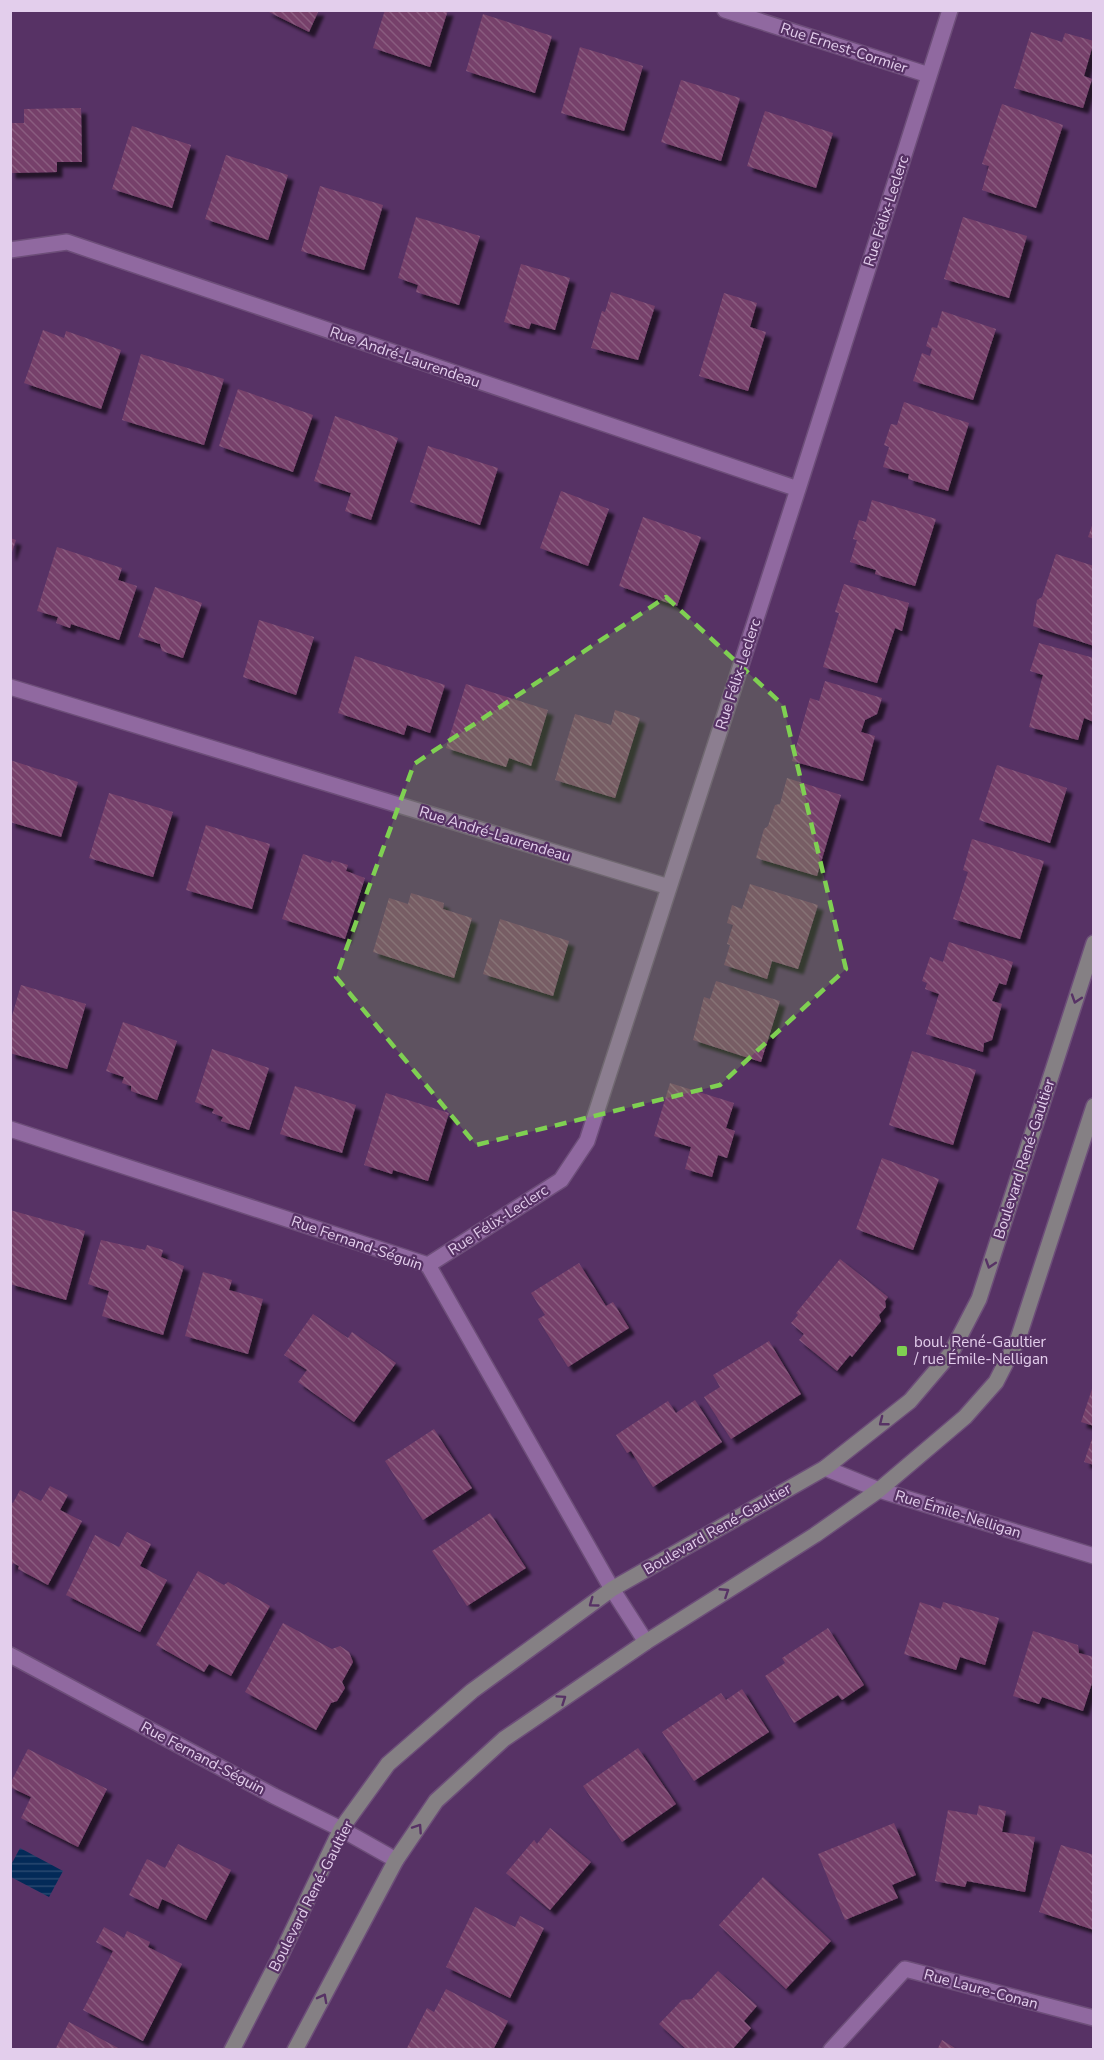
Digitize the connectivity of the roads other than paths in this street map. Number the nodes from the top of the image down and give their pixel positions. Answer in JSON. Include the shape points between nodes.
{"nodes":[{"id":1,"x":725,"y":10,"type":"edge"},
{"id":2,"x":950,"y":10,"type":"edge"},
{"id":3,"x":929,"y":75,"type":"junction"},
{"id":4,"x":10,"y":250,"type":"edge"},
{"id":5,"x":798,"y":489,"type":"junction"},
{"id":6,"x":10,"y":687,"type":"edge"},
{"id":7,"x":669,"y":886,"type":"junction"},
{"id":8,"x":1094,"y":943,"type":"edge"},
{"id":9,"x":1094,"y":1106,"type":"edge"},
{"id":10,"x":10,"y":1130,"type":"edge"},
{"id":11,"x":428,"y":1265,"type":"junction"},
{"id":12,"x":825,"y":1468,"type":"junction"},
{"id":13,"x":879,"y":1490,"type":"junction"},
{"id":14,"x":1094,"y":1556,"type":"edge"},
{"id":15,"x":612,"y":1589,"type":"junction"},
{"id":16,"x":646,"y":1642,"type":"junction"},
{"id":17,"x":10,"y":1655,"type":"edge"},
{"id":18,"x":341,"y":1829,"type":"junction"},
{"id":19,"x":396,"y":1860,"type":"junction"},
{"id":20,"x":1094,"y":2018,"type":"edge"},
{"id":21,"x":232,"y":2049,"type":"edge"},
{"id":22,"x":295,"y":2049,"type":"edge"},
{"id":23,"x":831,"y":2049,"type":"edge"}],
"edges":[{"from":1,"to":3,"type":"street","name":"Rue Ernest-Cormier"},
{"from":2,"to":3,"type":"street","name":"Rue Félix-Leclerc"},
{"from":3,"to":5,"type":"street","name":"Rue Félix-Leclerc"},
{"from":4,"to":5,"type":"street","name":"Rue André-Laurendeau","via":[[67,242]]},
{"from":5,"to":7,"type":"street","name":"Rue Félix-Leclerc"},
{"from":6,"to":7,"type":"street","name":"Rue André-Laurendeau"},
{"from":7,"to":11,"type":"street","name":"Rue Félix-Leclerc","via":[[587,1141],[561,1180]]},
{"from":8,"to":12,"type":"street","name":"Boulevard René-Gaultier","one_way":true,"via":[[979,1299],[951,1353],[910,1401]]},
{"from":9,"to":13,"type":"street","via":[[1018,1339],[996,1382],[965,1417]]},
{"from":10,"to":11,"type":"street","name":"Rue Fernand-Séguin"},
{"from":11,"to":15,"type":"street","name":"Rue Fernand-Séguin"},
{"from":12,"to":13,"type":"street","name":"Rue Émile-Nelligan"},
{"from":12,"to":15,"type":"street","name":"Boulevard René-Gaultier"},
{"from":13,"to":14,"type":"street","name":"Rue Émile-Nelligan"},
{"from":16,"to":13,"type":"street","one_way":true},
{"from":15,"to":16,"type":"street","name":"Rue Fernand-Séguin"},
{"from":15,"to":18,"type":"street","name":"Boulevard René-Gaultier","one_way":true,"via":[[472,1691],[388,1764]]},
{"from":19,"to":16,"type":"street","one_way":true,"via":[[436,1801],[504,1739]]},
{"from":17,"to":18,"type":"street","name":"Rue Fernand-Séguin"},
{"from":18,"to":19,"type":"street","name":"Rue Fernand-Séguin"},
{"from":18,"to":21,"type":"street","name":"Boulevard René-Gaultier"},
{"from":22,"to":19,"type":"street","one_way":true},
{"from":20,"to":23,"type":"street","name":"Rue Laure-Conan","via":[[905,1969]]}]}
